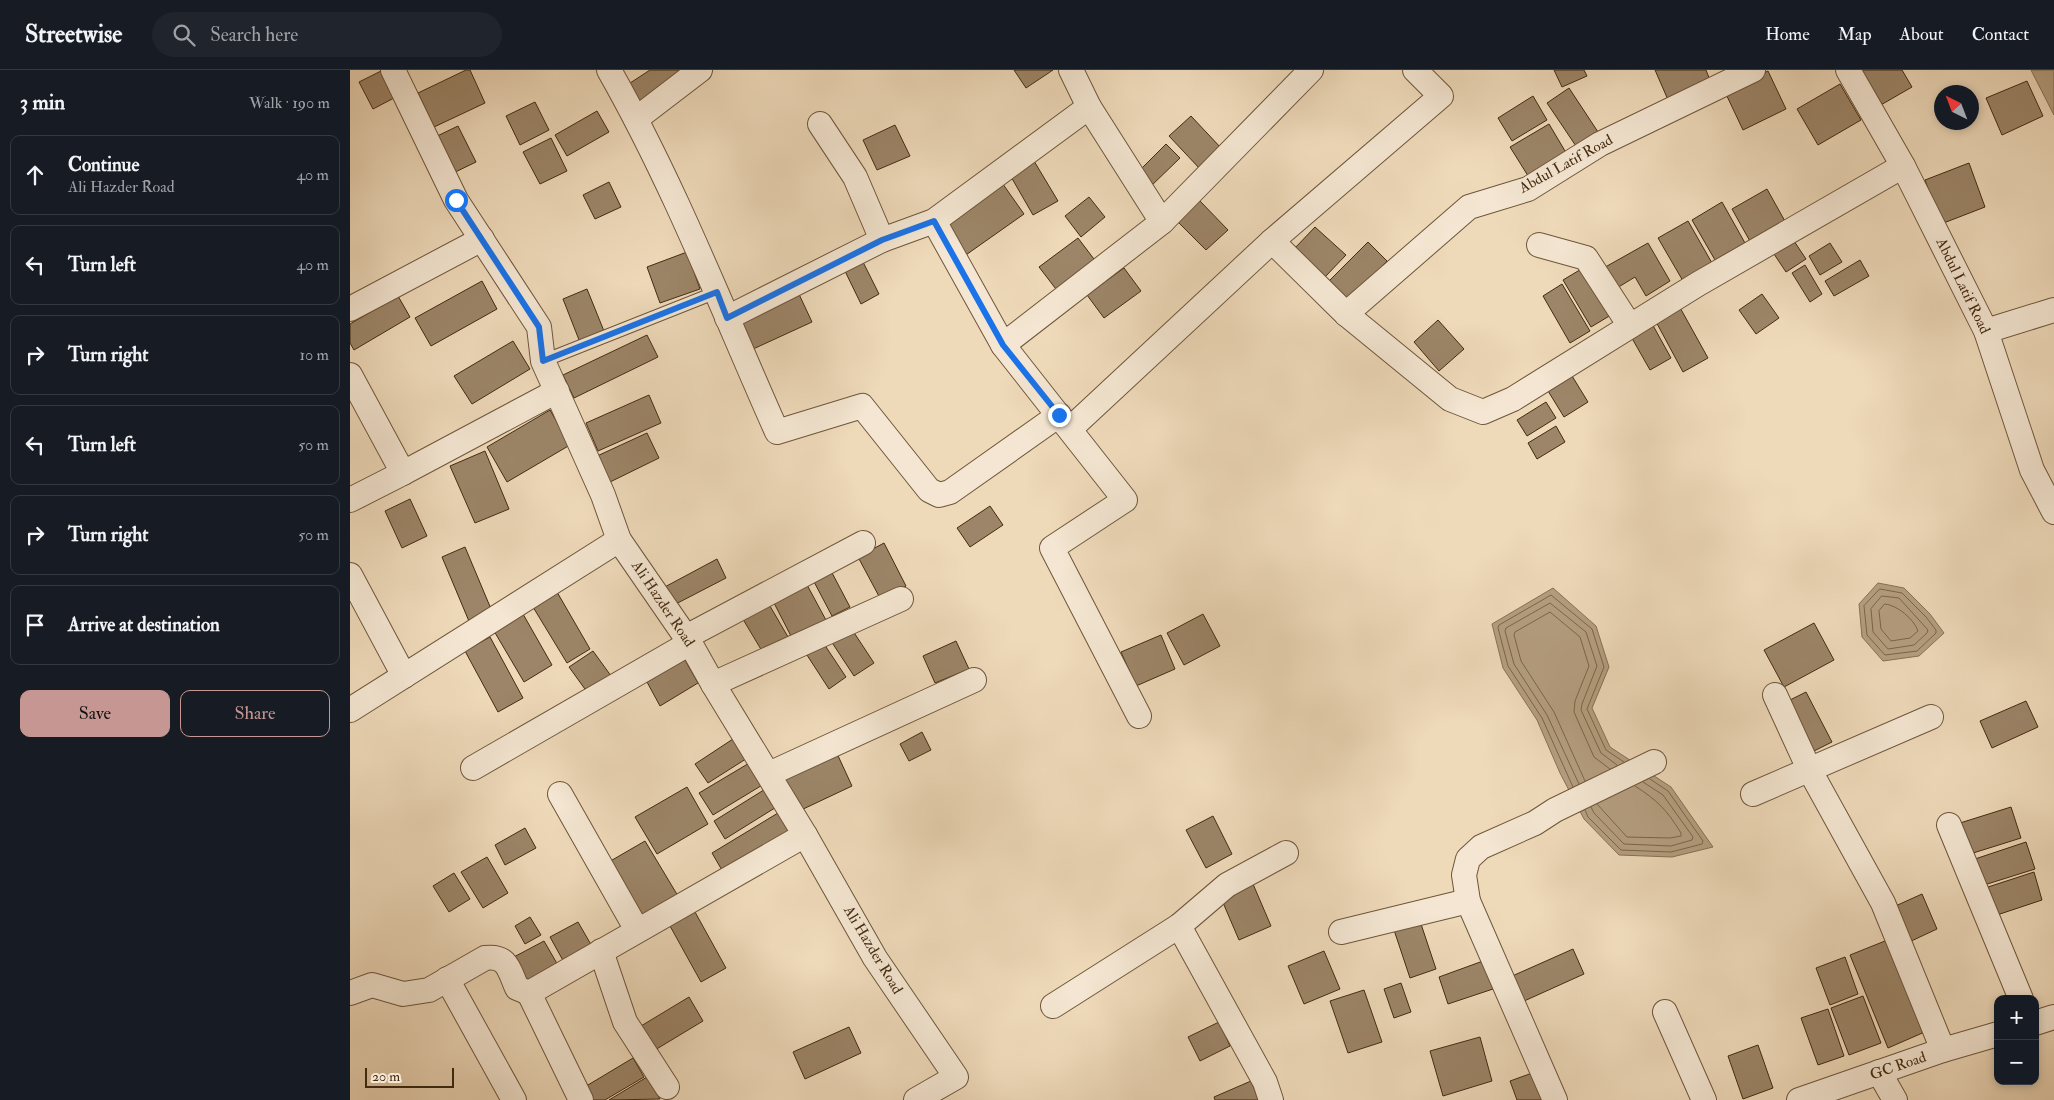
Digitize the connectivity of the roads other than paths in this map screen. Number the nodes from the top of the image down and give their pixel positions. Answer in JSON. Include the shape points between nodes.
{"nodes":[{"id":1,"x":393,"y":70,"type":"edge"},
{"id":2,"x":609,"y":70,"type":"edge"},
{"id":3,"x":700,"y":70,"type":"edge"},
{"id":4,"x":1071,"y":70,"type":"edge"},
{"id":5,"x":1311,"y":70,"type":"edge"},
{"id":6,"x":1415,"y":70,"type":"edge"},
{"id":7,"x":1753,"y":70,"type":"edge"},
{"id":8,"x":1848,"y":70,"type":"edge"},
{"id":9,"x":1088,"y":106,"type":"junction"},
{"id":10,"x":636,"y":119,"type":"junction"},
{"id":11,"x":820,"y":124,"type":"dead end"},
{"id":12,"x":1903,"y":166,"type":"junction"},
{"id":13,"x":934,"y":221,"type":"junction"},
{"id":14,"x":1162,"y":222,"type":"junction"},
{"id":15,"x":482,"y":240,"type":"junction"},
{"id":16,"x":882,"y":240,"type":"junction"},
{"id":17,"x":1272,"y":241,"type":"junction"},
{"id":18,"x":1539,"y":245,"type":"dead end"},
{"id":19,"x":717,"y":292,"type":"junction"},
{"id":20,"x":350,"y":309,"type":"edge"},
{"id":21,"x":2054,"y":310,"type":"edge"},
{"id":22,"x":1346,"y":314,"type":"junction"},
{"id":23,"x":727,"y":318,"type":"junction"},
{"id":24,"x":1630,"y":326,"type":"junction"},
{"id":25,"x":1986,"y":331,"type":"junction"},
{"id":26,"x":1003,"y":345,"type":"junction"},
{"id":27,"x":543,"y":361,"type":"junction"},
{"id":28,"x":350,"y":375,"type":"edge"},
{"id":29,"x":557,"y":391,"type":"junction"},
{"id":30,"x":1064,"y":422,"type":"junction"},
{"id":31,"x":403,"y":473,"type":"junction"},
{"id":32,"x":350,"y":500,"type":"edge"},
{"id":33,"x":2054,"y":512,"type":"edge"},
{"id":34,"x":619,"y":540,"type":"junction"},
{"id":35,"x":864,"y":542,"type":"dead end"},
{"id":36,"x":350,"y":574,"type":"edge"},
{"id":37,"x":901,"y":599,"type":"dead end"},
{"id":38,"x":688,"y":640,"type":"junction"},
{"id":39,"x":404,"y":676,"type":"junction"},
{"id":40,"x":974,"y":680,"type":"dead end"},
{"id":41,"x":713,"y":684,"type":"junction"},
{"id":42,"x":1774,"y":695,"type":"dead end"},
{"id":43,"x":350,"y":710,"type":"edge"},
{"id":44,"x":1139,"y":716,"type":"dead end"},
{"id":45,"x":1931,"y":717,"type":"dead end"},
{"id":46,"x":1654,"y":762,"type":"dead end"},
{"id":47,"x":473,"y":768,"type":"dead end"},
{"id":48,"x":1809,"y":769,"type":"junction"},
{"id":49,"x":769,"y":774,"type":"junction"},
{"id":50,"x":560,"y":794,"type":"dead end"},
{"id":51,"x":1753,"y":794,"type":"dead end"},
{"id":52,"x":1949,"y":825,"type":"dead end"},
{"id":53,"x":806,"y":835,"type":"junction"},
{"id":54,"x":1286,"y":853,"type":"dead end"},
{"id":55,"x":1468,"y":901,"type":"junction"},
{"id":56,"x":1179,"y":926,"type":"junction"},
{"id":57,"x":638,"y":930,"type":"junction"},
{"id":58,"x":1340,"y":932,"type":"dead end"},
{"id":59,"x":601,"y":951,"type":"junction"},
{"id":60,"x":447,"y":979,"type":"junction"},
{"id":61,"x":350,"y":993,"type":"edge"},
{"id":62,"x":529,"y":993,"type":"junction"},
{"id":63,"x":2019,"y":995,"type":"edge"},
{"id":64,"x":1052,"y":1006,"type":"dead end"},
{"id":65,"x":1665,"y":1012,"type":"dead end"},
{"id":66,"x":2054,"y":1017,"type":"edge"},
{"id":67,"x":2039,"y":1022,"type":"edge"},
{"id":68,"x":1994,"y":1035,"type":"edge"},
{"id":69,"x":1943,"y":1050,"type":"junction"},
{"id":70,"x":1879,"y":1072,"type":"junction"},
{"id":71,"x":667,"y":1087,"type":"dead end"},
{"id":72,"x":514,"y":1100,"type":"edge"},
{"id":73,"x":581,"y":1100,"type":"edge"},
{"id":74,"x":916,"y":1100,"type":"edge"},
{"id":75,"x":1271,"y":1100,"type":"edge"},
{"id":76,"x":1555,"y":1100,"type":"edge"},
{"id":77,"x":1704,"y":1100,"type":"edge"},
{"id":78,"x":1798,"y":1100,"type":"edge"},
{"id":79,"x":1895,"y":1100,"type":"edge"}],
"edges":[{"from":1,"to":15,"type":"street","name":"Ali Hazder Road","via":[[456,200]]},
{"from":2,"to":10,"type":"street"},
{"from":3,"to":10,"type":"street"},
{"from":4,"to":9,"type":"street"},
{"from":5,"to":14,"type":"street"},
{"from":6,"to":17,"type":"street","via":[[1441,96]]},
{"from":7,"to":22,"type":"street","name":"Abdul Latif Road","via":[[1600,144],[1528,189],[1469,207]]},
{"from":8,"to":12,"type":"street","name":"Abdul Latif Road"},
{"from":9,"to":13,"type":"street"},
{"from":9,"to":14,"type":"street"},
{"from":10,"to":19,"type":"street"},
{"from":11,"to":16,"type":"street","via":[[855,177]]},
{"from":12,"to":24,"type":"street"},
{"from":12,"to":25,"type":"street","name":"Abdul Latif Road"},
{"from":13,"to":16,"type":"street"},
{"from":13,"to":26,"type":"street"},
{"from":14,"to":26,"type":"street"},
{"from":15,"to":20,"type":"street"},
{"from":15,"to":27,"type":"street","name":"Ali Hazder Road","via":[[539,327]]},
{"from":16,"to":23,"type":"street"},
{"from":17,"to":22,"type":"street"},
{"from":17,"to":30,"type":"street"},
{"from":18,"to":24,"type":"street","via":[[1586,258]]},
{"from":19,"to":23,"type":"street"},
{"from":19,"to":27,"type":"lane"},
{"from":21,"to":25,"type":"street"},
{"from":22,"to":24,"type":"street","via":[[1450,399],[1483,412],[1513,399]]},
{"from":23,"to":30,"type":"street","via":[[777,432],[862,406],[928,490],[939,495],[950,492]]},
{"from":25,"to":33,"type":"street","name":"Abdul Latif Road","via":[[2032,470]]},
{"from":26,"to":30,"type":"street"},
{"from":27,"to":29,"type":"street","name":"Ali Hazder Road"},
{"from":28,"to":31,"type":"street"},
{"from":29,"to":31,"type":"street"},
{"from":29,"to":34,"type":"street","name":"Ali Hazder Road","via":[[603,495]]},
{"from":30,"to":44,"type":"street","via":[[1125,500],[1052,548]]},
{"from":31,"to":32,"type":"street"},
{"from":34,"to":38,"type":"street","name":"Ali Hazder Road"},
{"from":34,"to":39,"type":"street"},
{"from":35,"to":38,"type":"street"},
{"from":36,"to":39,"type":"street"},
{"from":37,"to":41,"type":"street"},
{"from":38,"to":41,"type":"street","name":"Ali Hazder Road"},
{"from":38,"to":47,"type":"street"},
{"from":39,"to":43,"type":"street"},
{"from":40,"to":49,"type":"street"},
{"from":41,"to":49,"type":"street","name":"Ali Hazder Road"},
{"from":42,"to":48,"type":"street"},
{"from":45,"to":48,"type":"street"},
{"from":46,"to":55,"type":"street","via":[[1481,847],[1468,859],[1464,875]]},
{"from":48,"to":51,"type":"street"},
{"from":48,"to":69,"type":"street","via":[[1883,903]]},
{"from":49,"to":53,"type":"street","name":"Ali Hazder Road"},
{"from":50,"to":57,"type":"street"},
{"from":52,"to":63,"type":"street"},
{"from":53,"to":57,"type":"street"},
{"from":53,"to":74,"type":"street","name":"Ali Hazder Road","via":[[875,958],[956,1077]]},
{"from":54,"to":56,"type":"street","via":[[1227,885]]},
{"from":55,"to":58,"type":"street"},
{"from":55,"to":76,"type":"street"},
{"from":56,"to":64,"type":"street"},
{"from":56,"to":75,"type":"street","via":[[1265,1082]]},
{"from":57,"to":59,"type":"street"},
{"from":59,"to":62,"type":"street"},
{"from":59,"to":71,"type":"street","via":[[625,1022]]},
{"from":60,"to":61,"type":"street","via":[[429,990],[403,994],[372,985]]},
{"from":60,"to":62,"type":"street","via":[[485,958],[495,957],[505,961],[517,988]]},
{"from":60,"to":72,"type":"street"},
{"from":62,"to":73,"type":"street"},
{"from":65,"to":77,"type":"street"},
{"from":66,"to":67,"type":"street"},
{"from":68,"to":69,"type":"street","name":"GC Road"},
{"from":69,"to":70,"type":"street","name":"GC Road"},
{"from":70,"to":78,"type":"street","name":"GC Road"},
{"from":70,"to":79,"type":"street"}]}
